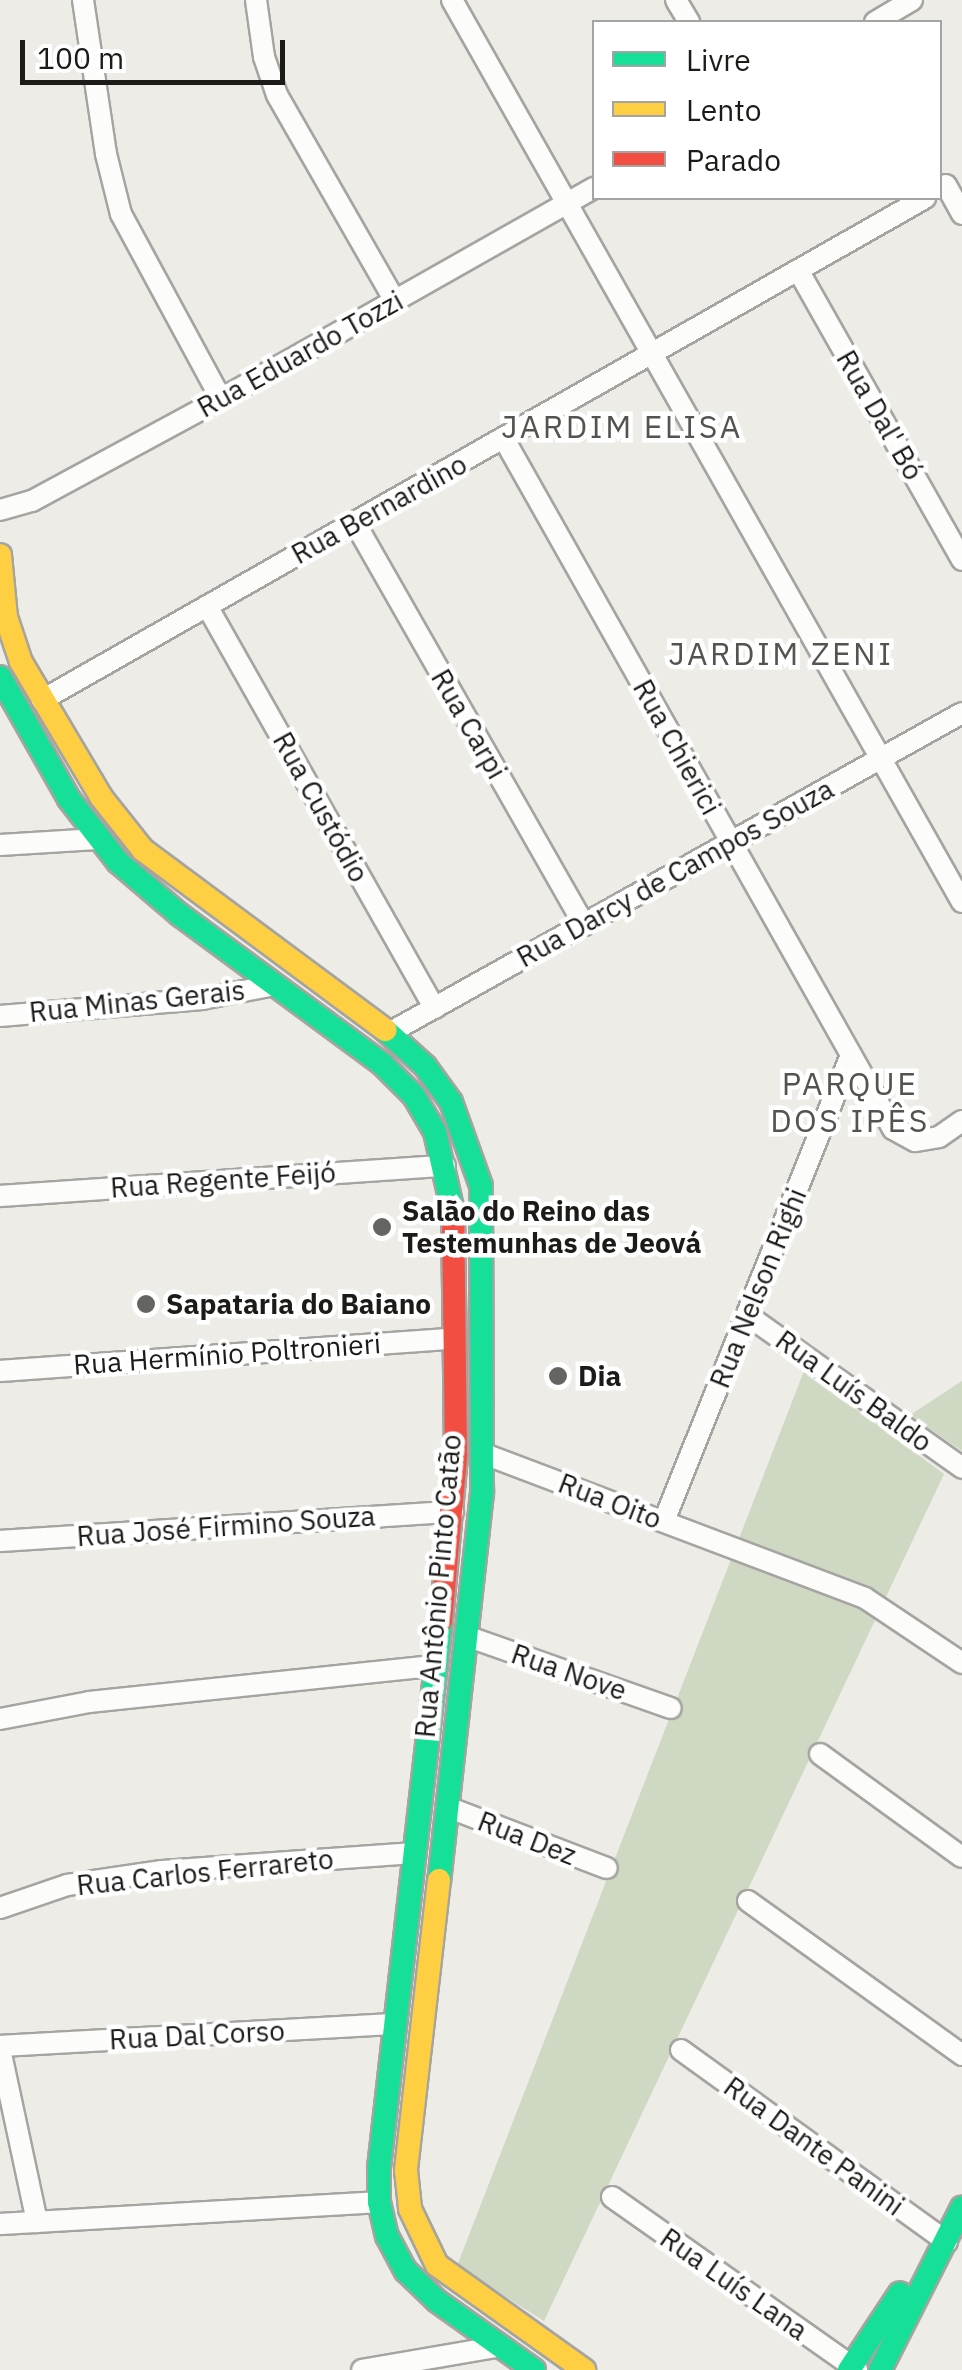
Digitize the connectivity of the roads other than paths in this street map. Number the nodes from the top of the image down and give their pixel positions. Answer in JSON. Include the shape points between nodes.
{"nodes":[{"id":1,"x":83,"y":0,"type":"edge"},
{"id":2,"x":256,"y":0,"type":"edge"},
{"id":3,"x":452,"y":0,"type":"edge"},
{"id":4,"x":908,"y":1,"type":"edge"},
{"id":5,"x":878,"y":20,"type":"edge"},
{"id":6,"x":949,"y":184,"type":"edge"},
{"id":7,"x":592,"y":189,"type":"edge"},
{"id":8,"x":921,"y":200,"type":"edge"},
{"id":9,"x":567,"y":203,"type":"junction"},
{"id":10,"x":962,"y":214,"type":"edge"},
{"id":11,"x":798,"y":270,"type":"junction"},
{"id":12,"x":395,"y":301,"type":"junction"},
{"id":13,"x":652,"y":354,"type":"junction"},
{"id":14,"x":221,"y":399,"type":"junction"},
{"id":15,"x":504,"y":439,"type":"junction"},
{"id":16,"x":0,"y":510,"type":"edge"},
{"id":17,"x":355,"y":523,"type":"junction"},
{"id":18,"x":0,"y":555,"type":"edge"},
{"id":19,"x":962,"y":560,"type":"edge"},
{"id":20,"x":208,"y":606,"type":"junction"},
{"id":21,"x":0,"y":677,"type":"edge"},
{"id":22,"x":42,"y":700,"type":"junction"},
{"id":23,"x":962,"y":712,"type":"edge"},
{"id":24,"x":880,"y":758,"type":"junction"},
{"id":25,"x":98,"y":839,"type":"junction"},
{"id":26,"x":730,"y":841,"type":"junction"},
{"id":27,"x":0,"y":845,"type":"edge"},
{"id":28,"x":962,"y":902,"type":"edge"},
{"id":29,"x":584,"y":925,"type":"junction"},
{"id":30,"x":298,"y":967,"type":"junction"},
{"id":31,"x":274,"y":985,"type":"junction"},
{"id":32,"x":434,"y":1008,"type":"junction"},
{"id":33,"x":0,"y":1016,"type":"edge"},
{"id":34,"x":389,"y":1034,"type":"junction"},
{"id":35,"x":851,"y":1055,"type":"junction"},
{"id":36,"x":962,"y":1121,"type":"edge"},
{"id":37,"x":446,"y":1166,"type":"junction"},
{"id":38,"x":0,"y":1196,"type":"edge"},
{"id":39,"x":747,"y":1315,"type":"junction"},
{"id":40,"x":454,"y":1338,"type":"junction"},
{"id":41,"x":0,"y":1371,"type":"edge"},
{"id":42,"x":483,"y":1384,"type":"junction"},
{"id":43,"x":484,"y":1454,"type":"junction"},
{"id":44,"x":962,"y":1468,"type":"edge"},
{"id":45,"x":452,"y":1512,"type":"junction"},
{"id":46,"x":664,"y":1521,"type":"junction"},
{"id":47,"x":0,"y":1541,"type":"edge"},
{"id":48,"x":466,"y":1636,"type":"junction"},
{"id":49,"x":962,"y":1663,"type":"edge"},
{"id":50,"x":433,"y":1666,"type":"junction"},
{"id":51,"x":462,"y":1672,"type":"junction"},
{"id":52,"x":671,"y":1708,"type":"dead end"},
{"id":53,"x":0,"y":1719,"type":"edge"},
{"id":54,"x":820,"y":1754,"type":"dead end"},
{"id":55,"x":447,"y":1808,"type":"junction"},
{"id":56,"x":414,"y":1853,"type":"junction"},
{"id":57,"x":962,"y":1857,"type":"edge"},
{"id":58,"x":607,"y":1868,"type":"dead end"},
{"id":59,"x":748,"y":1901,"type":"dead end"},
{"id":60,"x":0,"y":1908,"type":"edge"},
{"id":61,"x":395,"y":2024,"type":"junction"},
{"id":62,"x":0,"y":2048,"type":"edge"},
{"id":63,"x":681,"y":2050,"type":"dead end"},
{"id":64,"x":420,"y":2054,"type":"junction"},
{"id":65,"x":962,"y":2055,"type":"edge"},
{"id":66,"x":612,"y":2197,"type":"dead end"},
{"id":67,"x":379,"y":2202,"type":"junction"},
{"id":68,"x":37,"y":2222,"type":"junction"},
{"id":69,"x":0,"y":2224,"type":"edge"},
{"id":70,"x":950,"y":2228,"type":"edge"},
{"id":71,"x":501,"y":2346,"type":"junction"},
{"id":72,"x":852,"y":2369,"type":"edge"},
{"id":73,"x":362,"y":2370,"type":"edge"},
{"id":74,"x":534,"y":2370,"type":"edge"},
{"id":75,"x":584,"y":2370,"type":"edge"},
{"id":76,"x":880,"y":2370,"type":"edge"}],
"edges":[{"from":1,"to":14,"type":"street","via":[[121,214]]},
{"from":2,"to":12,"type":"street","via":[[277,95]]},
{"from":3,"to":9,"type":"street"},
{"from":4,"to":5,"type":"street"},
{"from":6,"to":10,"type":"street"},
{"from":7,"to":9,"type":"street","name":"Rua Eduardo Tozzi"},
{"from":8,"to":11,"type":"street","name":"Rua Bernardino"},
{"from":9,"to":12,"type":"street","name":"Rua Eduardo Tozzi"},
{"from":9,"to":13,"type":"street"},
{"from":11,"to":13,"type":"street","name":"Rua Bernardino"},
{"from":11,"to":19,"type":"street","name":"Rua Dal' Bó"},
{"from":12,"to":14,"type":"street","name":"Rua Eduardo Tozzi"},
{"from":13,"to":15,"type":"street","name":"Rua Bernardino"},
{"from":13,"to":24,"type":"street"},
{"from":14,"to":16,"type":"street","name":"Rua Eduardo Tozzi","via":[[32,500]]},
{"from":15,"to":17,"type":"street","name":"Rua Bernardino"},
{"from":15,"to":26,"type":"street","name":"Rua Chierici"},
{"from":17,"to":20,"type":"street","name":"Rua Bernardino"},
{"from":17,"to":29,"type":"street","name":"Rua Carpi"},
{"from":18,"to":22,"type":"main road","name":"Rua Antônio Pinto Catão","via":[[6,617]]},
{"from":20,"to":22,"type":"street","name":"Rua Bernardino"},
{"from":20,"to":32,"type":"street","name":"Rua Custódio"},
{"from":21,"to":25,"type":"main road","name":"Rua Antônio Pinto Catão"},
{"from":22,"to":30,"type":"main road","name":"Rua Antônio Pinto Catão","via":[[101,797],[144,850]]},
{"from":23,"to":24,"type":"street","name":"Rua Darcy de Campos Souza"},
{"from":24,"to":26,"type":"street","name":"Rua Darcy de Campos Souza"},
{"from":24,"to":28,"type":"street"},
{"from":25,"to":27,"type":"street"},
{"from":25,"to":31,"type":"main road","name":"Rua Antônio Pinto Catão","via":[[180,915]]},
{"from":26,"to":29,"type":"street","name":"Rua Darcy de Campos Souza"},
{"from":26,"to":35,"type":"street","name":"Rua Chierici"},
{"from":29,"to":32,"type":"street","name":"Rua Darcy de Campos Souza"},
{"from":30,"to":31,"type":"main road"},
{"from":30,"to":34,"type":"main road","name":"Rua Antônio Pinto Catão"},
{"from":31,"to":33,"type":"street","name":"Rua Minas Gerais","via":[[202,999]]},
{"from":31,"to":37,"type":"main road","name":"Rua Antônio Pinto Catão","via":[[382,1064],[414,1096]]},
{"from":32,"to":34,"type":"street","name":"Rua Darcy de Campos Souza"},
{"from":34,"to":42,"type":"main road","name":"Rua Antônio Pinto Catão","via":[[425,1066],[451,1102],[477,1171]]},
{"from":35,"to":36,"type":"street","name":"Rua Chierici","via":[[892,1128],[915,1141],[940,1137]]},
{"from":35,"to":39,"type":"street","name":"Rua Nelson Righi"},
{"from":37,"to":38,"type":"street","name":"Rua Regente Feijó"},
{"from":37,"to":40,"type":"main road","name":"Rua Antônio Pinto Catão"},
{"from":39,"to":44,"type":"street","name":"Rua Luís Baldo"},
{"from":39,"to":46,"type":"street","name":"Rua Nelson Righi"},
{"from":40,"to":41,"type":"street","name":"Rua Hermínio Poltronieri"},
{"from":40,"to":42,"type":"main road","via":[[472,1347]]},
{"from":40,"to":45,"type":"main road","name":"Rua Antônio Pinto Catão"},
{"from":42,"to":43,"type":"main road","name":"Rua Antônio Pinto Catão"},
{"from":43,"to":46,"type":"street","name":"Rua Oito"},
{"from":43,"to":48,"type":"main road","name":"Rua Antônio Pinto Catão"},
{"from":45,"to":47,"type":"street","name":"Rua José Firmino Souza"},
{"from":45,"to":50,"type":"main road","name":"Rua Antônio Pinto Catão"},
{"from":46,"to":49,"type":"street","name":"Rua Oito","via":[[888,1609]]},
{"from":48,"to":51,"type":"main road","name":"Rua Antônio Pinto Catão"},
{"from":48,"to":52,"type":"street","name":"Rua Nove"},
{"from":50,"to":51,"type":"main road"},
{"from":50,"to":53,"type":"street","via":[[89,1702]]},
{"from":50,"to":56,"type":"main road","name":"Rua Antônio Pinto Catão"},
{"from":51,"to":55,"type":"main road","name":"Rua Antônio Pinto Catão"},
{"from":54,"to":57,"type":"street"},
{"from":55,"to":58,"type":"street","name":"Rua Dez"},
{"from":55,"to":64,"type":"main road","name":"Rua Antônio Pinto Catão"},
{"from":56,"to":60,"type":"street","name":"Rua Carlos Ferrareto","via":[[162,1871],[67,1885]]},
{"from":56,"to":61,"type":"main road","name":"Rua Antônio Pinto Catão"},
{"from":59,"to":65,"type":"street"},
{"from":61,"to":62,"type":"street","name":"Rua Dal Corso"},
{"from":61,"to":64,"type":"main road","via":[[413,2033]]},
{"from":61,"to":67,"type":"main road","name":"Rua Antônio Pinto Catão"},
{"from":62,"to":68,"type":"street"},
{"from":63,"to":70,"type":"street","name":"Rua Dante Panini"},
{"from":64,"to":75,"type":"main road","name":"Rua Antônio Pinto Catão","via":[[406,2170],[410,2209],[423,2240],[437,2265],[466,2289]]},
{"from":66,"to":72,"type":"street","name":"Rua Luís Lana"},
{"from":67,"to":68,"type":"street"},
{"from":67,"to":71,"type":"main road","name":"Rua Antônio Pinto Catão","via":[[406,2271]]},
{"from":68,"to":69,"type":"street"},
{"from":70,"to":72,"type":"main road"},
{"from":70,"to":76,"type":"main road"},
{"from":71,"to":73,"type":"street"},
{"from":71,"to":74,"type":"main road","name":"Rua Antônio Pinto Catão"}]}
